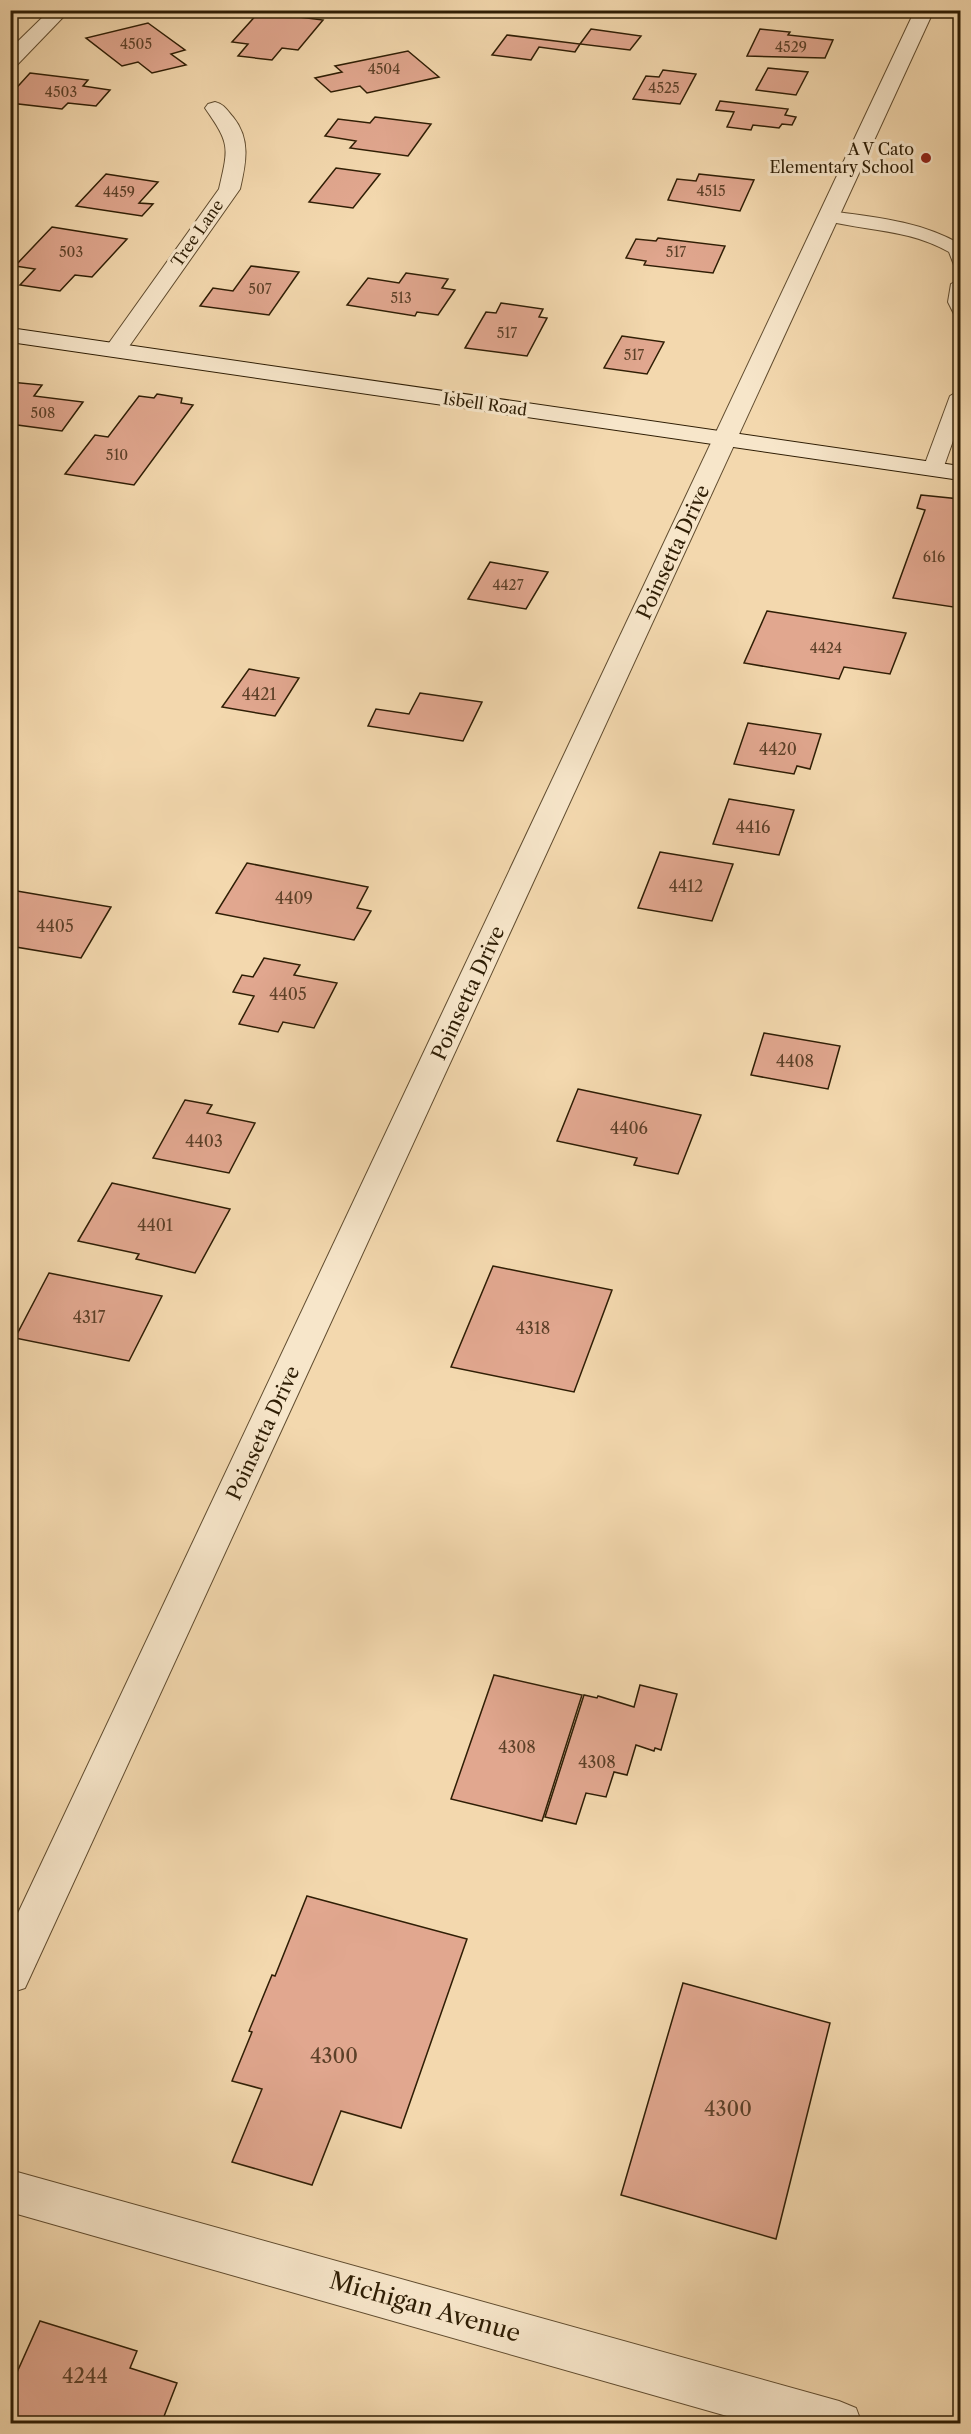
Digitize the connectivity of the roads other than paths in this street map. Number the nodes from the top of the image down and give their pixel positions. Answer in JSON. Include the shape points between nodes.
{"nodes":[{"id":1,"x":61,"y":10,"type":"edge"},
{"id":2,"x":925,"y":10,"type":"edge"},
{"id":3,"x":10,"y":61,"type":"edge"},
{"id":4,"x":214,"y":108,"type":"dead end"},
{"id":5,"x":829,"y":216,"type":"junction"},
{"id":6,"x":960,"y":261,"type":"edge"},
{"id":7,"x":960,"y":284,"type":"edge"},
{"id":8,"x":960,"y":310,"type":"edge"},
{"id":9,"x":10,"y":335,"type":"edge"},
{"id":10,"x":115,"y":350,"type":"junction"},
{"id":11,"x":960,"y":396,"type":"edge"},
{"id":12,"x":725,"y":438,"type":"junction"},
{"id":13,"x":933,"y":469,"type":"junction"},
{"id":14,"x":960,"y":473,"type":"edge"},
{"id":15,"x":10,"y":1975,"type":"edge"},
{"id":16,"x":10,"y":2191,"type":"edge"},
{"id":17,"x":839,"y":2424,"type":"edge"}],
"edges":[{"from":1,"to":3,"type":"street"},
{"from":2,"to":5,"type":"street","name":"Poinsetta Drive"},
{"from":4,"to":10,"type":"street","name":"Tree Lane","via":[[232,129],[237,157],[229,189]]},
{"from":5,"to":6,"type":"lane","via":[[938,237],[957,249]]},
{"from":5,"to":12,"type":"street","name":"Poinsetta Drive"},
{"from":7,"to":8,"type":"lane"},
{"from":9,"to":10,"type":"street","name":"Isbell Road"},
{"from":10,"to":12,"type":"street","name":"Isbell Road"},
{"from":11,"to":13,"type":"lane"},
{"from":12,"to":13,"type":"street","name":"Isbell Road"},
{"from":12,"to":15,"type":"street","name":"Poinsetta Drive"},
{"from":13,"to":14,"type":"street","name":"Isbell Road"},
{"from":16,"to":17,"type":"street","name":"Michigan Avenue"}]}
